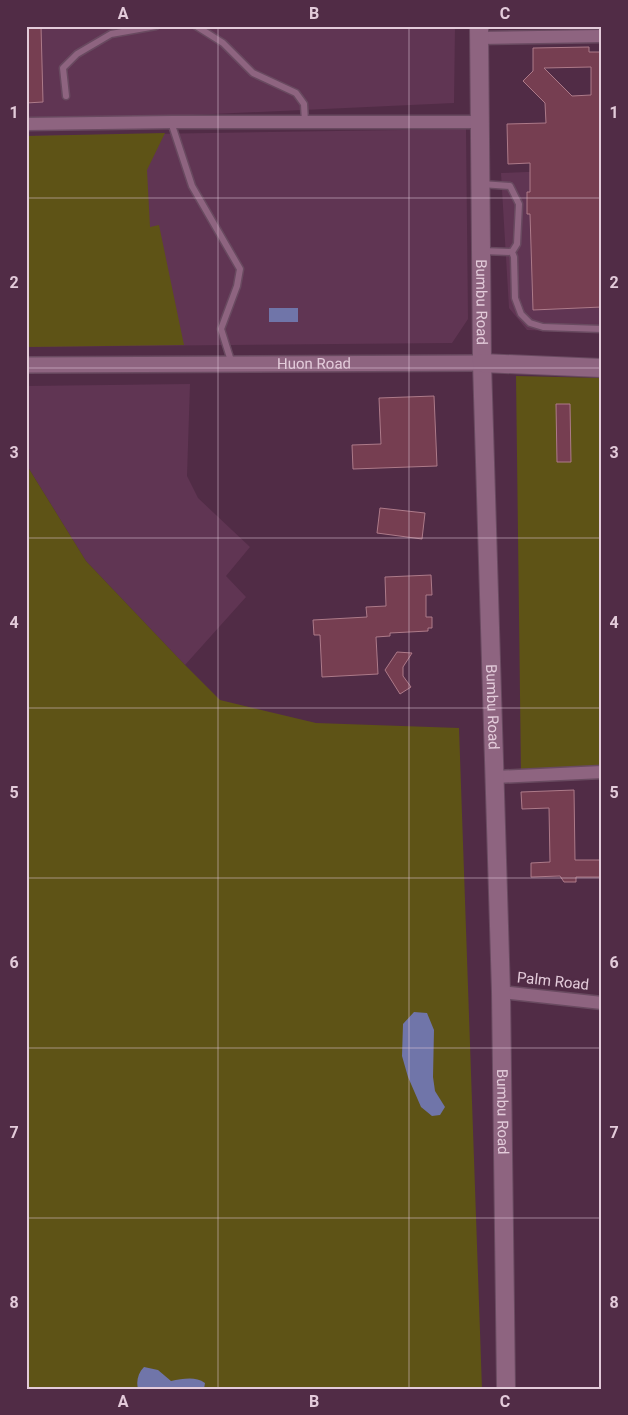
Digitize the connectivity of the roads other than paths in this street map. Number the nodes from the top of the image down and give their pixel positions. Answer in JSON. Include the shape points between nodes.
{"nodes":[{"id":1,"x":156,"y":26,"type":"edge"},
{"id":2,"x":196,"y":26,"type":"edge"},
{"id":3,"x":478,"y":32,"type":"edge"},
{"id":4,"x":602,"y":36,"type":"edge"},
{"id":5,"x":66,"y":96,"type":"dead end"},
{"id":6,"x":171,"y":122,"type":"junction"},
{"id":7,"x":305,"y":122,"type":"junction"},
{"id":8,"x":480,"y":122,"type":"junction"},
{"id":9,"x":26,"y":124,"type":"edge"},
{"id":10,"x":480,"y":184,"type":"junction"},
{"id":11,"x":481,"y":251,"type":"junction"},
{"id":12,"x":512,"y":252,"type":"junction"},
{"id":13,"x":602,"y":328,"type":"edge"},
{"id":14,"x":482,"y":363,"type":"junction"},
{"id":15,"x":232,"y":364,"type":"junction"},
{"id":16,"x":26,"y":365,"type":"edge"},
{"id":17,"x":602,"y":368,"type":"edge"},
{"id":18,"x":602,"y":772,"type":"edge"},
{"id":19,"x":496,"y":777,"type":"junction"},
{"id":20,"x":501,"y":992,"type":"junction"},
{"id":21,"x":602,"y":1003,"type":"edge"},
{"id":22,"x":506,"y":1389,"type":"edge"}],
"edges":[{"from":1,"to":5,"type":"lane","via":[[111,34],[77,54],[63,68]]},
{"from":2,"to":7,"type":"lane","via":[[224,44],[253,73],[296,93],[304,104]]},
{"from":3,"to":4,"type":"street"},
{"from":3,"to":8,"type":"main road","name":"Bumbu Road"},
{"from":6,"to":7,"type":"street"},
{"from":6,"to":9,"type":"street"},
{"from":6,"to":15,"type":"lane","via":[[192,186],[240,269],[221,329]]},
{"from":7,"to":8,"type":"street"},
{"from":8,"to":10,"type":"main road","name":"Bumbu Road"},
{"from":10,"to":11,"type":"main road","name":"Bumbu Road"},
{"from":10,"to":12,"type":"lane","via":[[510,186],[519,204],[517,244]]},
{"from":11,"to":12,"type":"lane"},
{"from":11,"to":14,"type":"main road","name":"Bumbu Road"},
{"from":12,"to":13,"type":"lane","via":[[515,298],[521,314],[530,323],[543,327]]},
{"from":14,"to":15,"type":"street","name":"Huon Road"},
{"from":14,"to":17,"type":"main road","name":"Huon Road"},
{"from":14,"to":19,"type":"main road","name":"Bumbu Road"},
{"from":15,"to":16,"type":"street","name":"Huon Road"},
{"from":18,"to":19,"type":"street"},
{"from":19,"to":20,"type":"main road","name":"Bumbu Road"},
{"from":20,"to":21,"type":"street","name":"Palm Road"},
{"from":20,"to":22,"type":"main road","name":"Bumbu Road"}]}
